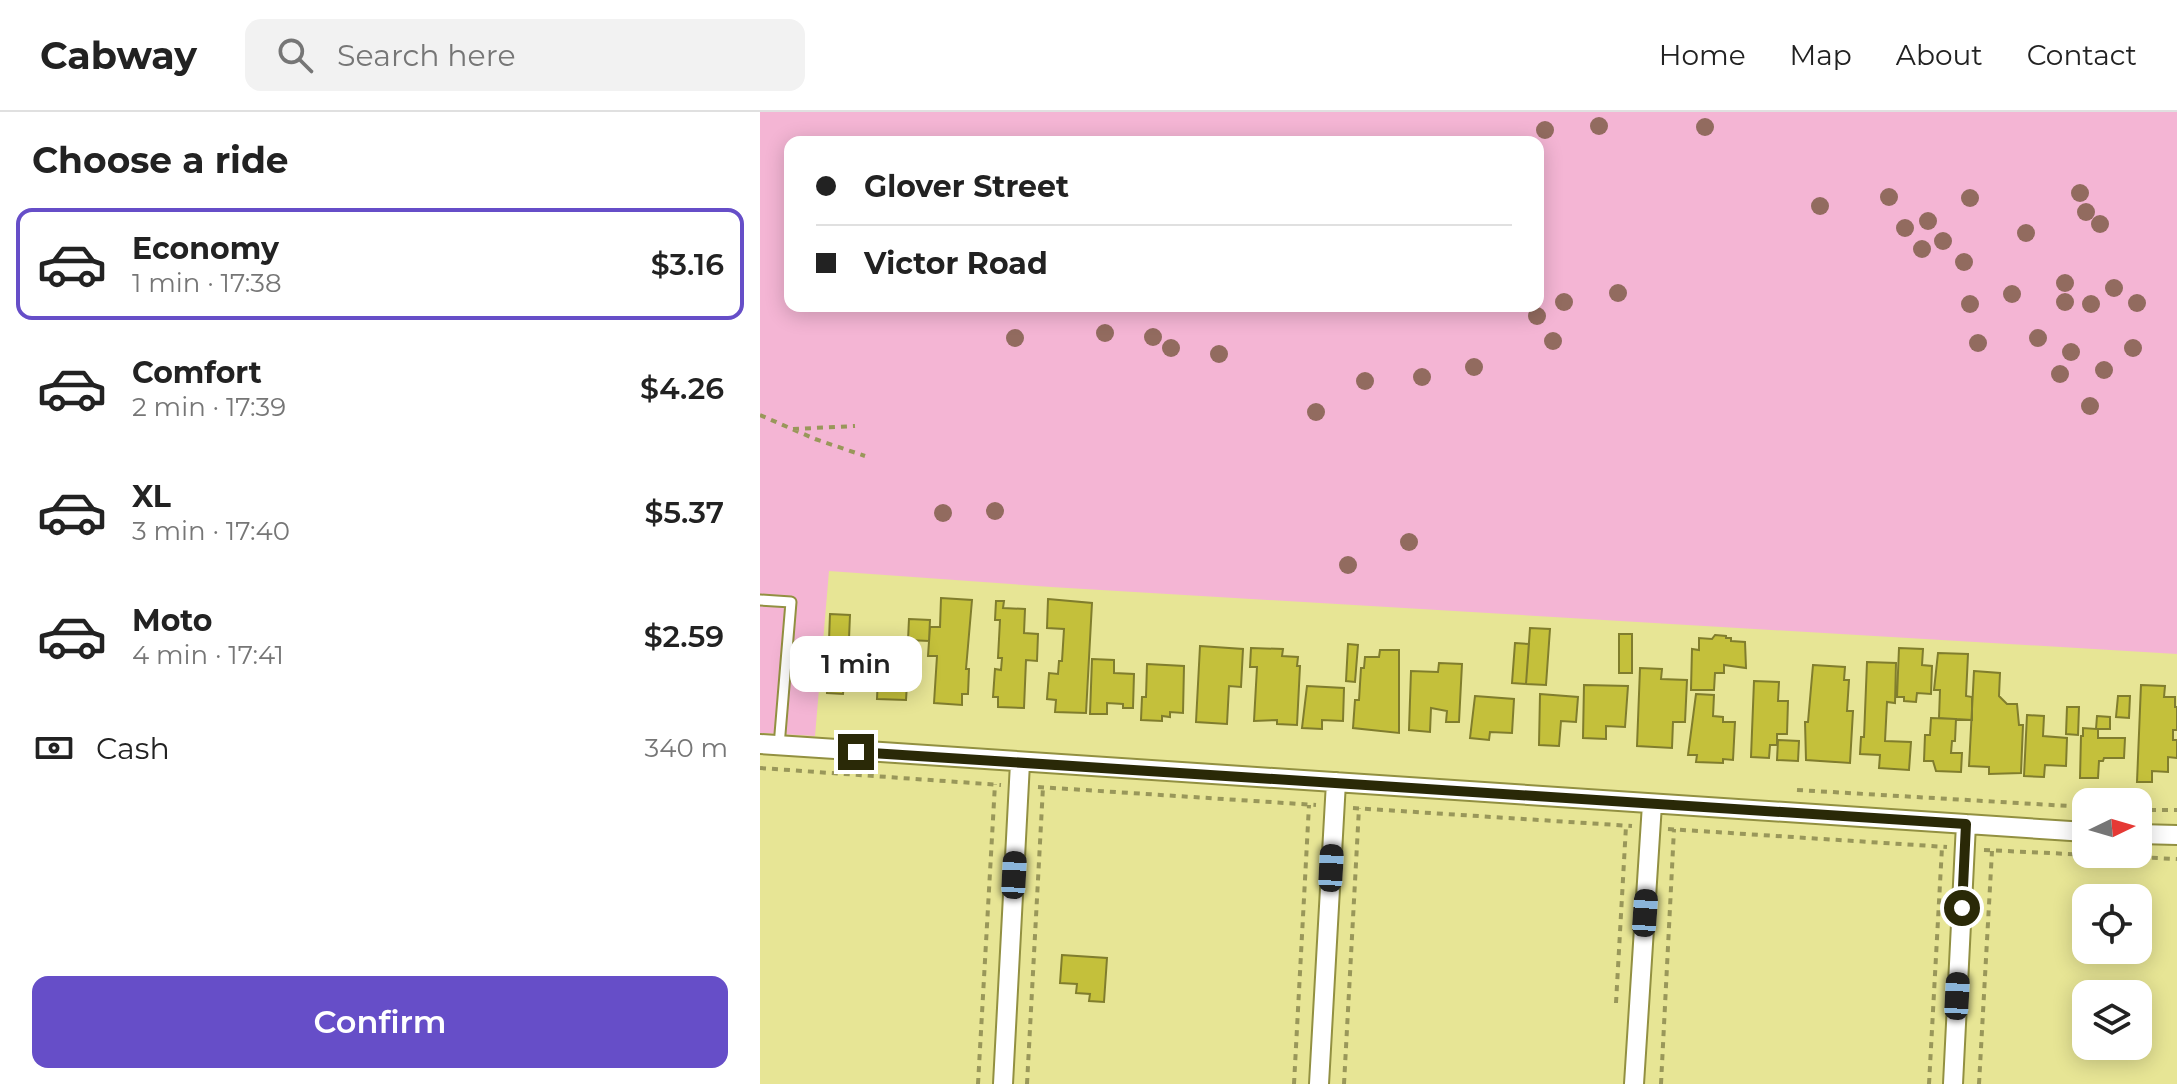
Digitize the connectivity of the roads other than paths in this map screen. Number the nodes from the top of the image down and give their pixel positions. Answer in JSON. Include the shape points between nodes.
{"nodes":[{"id":1,"x":760,"y":600,"type":"edge"},
{"id":2,"x":760,"y":744,"type":"edge"},
{"id":3,"x":779,"y":746,"type":"junction"},
{"id":4,"x":1020,"y":763,"type":"junction"},
{"id":5,"x":1336,"y":782,"type":"junction"},
{"id":6,"x":1652,"y":804,"type":"junction"},
{"id":7,"x":1966,"y":824,"type":"junction"},
{"id":8,"x":2072,"y":831,"type":"edge"},
{"id":9,"x":2152,"y":834,"type":"edge"},
{"id":10,"x":2177,"y":835,"type":"edge"},
{"id":11,"x":1003,"y":1084,"type":"edge"},
{"id":12,"x":1319,"y":1084,"type":"edge"},
{"id":13,"x":1634,"y":1084,"type":"edge"},
{"id":14,"x":1953,"y":1084,"type":"edge"}],
"edges":[{"from":1,"to":3,"type":"lane","via":[[791,602]]},
{"from":2,"to":3,"type":"street"},
{"from":3,"to":4,"type":"street"},
{"from":4,"to":5,"type":"street"},
{"from":4,"to":11,"type":"street"},
{"from":5,"to":6,"type":"street"},
{"from":5,"to":12,"type":"street"},
{"from":6,"to":7,"type":"street"},
{"from":6,"to":13,"type":"street"},
{"from":7,"to":8,"type":"street"},
{"from":7,"to":14,"type":"street"},
{"from":9,"to":10,"type":"street"}]}
